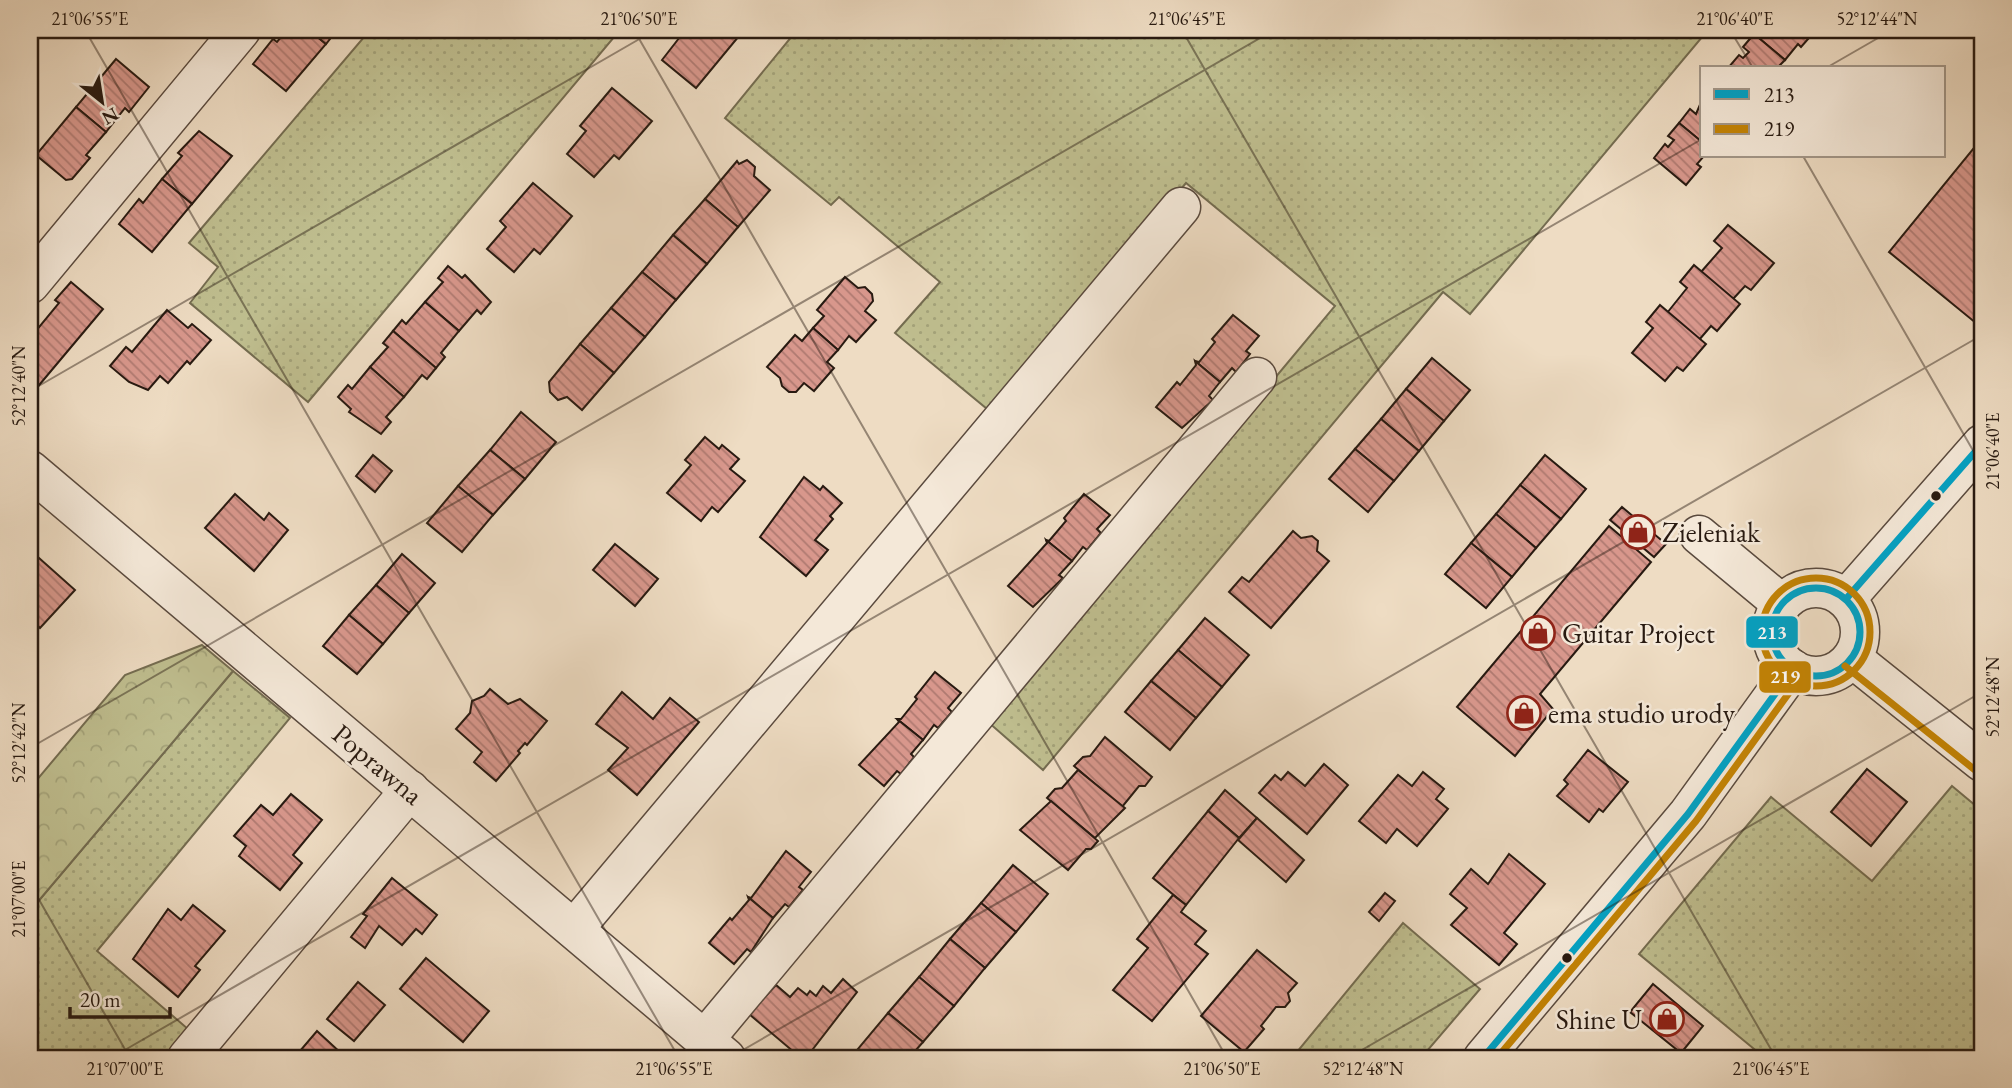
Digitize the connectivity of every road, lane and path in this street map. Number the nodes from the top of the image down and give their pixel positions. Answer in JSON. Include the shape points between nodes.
{"nodes":[{"id":1,"x":241,"y":30,"type":"edge"},
{"id":2,"x":1181,"y":207,"type":"dead end"},
{"id":3,"x":30,"y":284,"type":"edge"},
{"id":4,"x":1257,"y":377,"type":"dead end"},
{"id":5,"x":1982,"y":444,"type":"edge"},
{"id":6,"x":30,"y":470,"type":"edge"},
{"id":7,"x":1699,"y":535,"type":"dead end"},
{"id":8,"x":1846,"y":599,"type":"junction"},
{"id":9,"x":1782,"y":604,"type":"junction"},
{"id":10,"x":1852,"y":657,"type":"junction"},
{"id":11,"x":1793,"y":669,"type":"junction"},
{"id":12,"x":1982,"y":762,"type":"edge"},
{"id":13,"x":410,"y":790,"type":"junction"},
{"id":14,"x":574,"y":929,"type":"junction"},
{"id":15,"x":715,"y":1049,"type":"edge"},
{"id":16,"x":187,"y":1058,"type":"edge"},
{"id":17,"x":1483,"y":1058,"type":"edge"}],
"edges":[{"from":1,"to":3,"type":"street"},
{"from":2,"to":14,"type":"street"},
{"from":4,"to":15,"type":"street"},
{"from":5,"to":8,"type":"street"},
{"from":6,"to":13,"type":"street","name":"Poprawna"},
{"from":7,"to":9,"type":"street"},
{"from":8,"to":9,"type":"street","via":[[1820,588],[1806,589]]},
{"from":8,"to":10,"type":"street","via":[[1860,621]]},
{"from":9,"to":11,"type":"street","via":[[1773,639]]},
{"from":10,"to":11,"type":"street","via":[[1836,672],[1825,675]]},
{"from":10,"to":12,"type":"street"},
{"from":11,"to":17,"type":"street","via":[[1688,814]]},
{"from":13,"to":14,"type":"street","name":"Poprawna"},
{"from":13,"to":16,"type":"street"},
{"from":14,"to":15,"type":"street","name":"Poprawna"}]}
